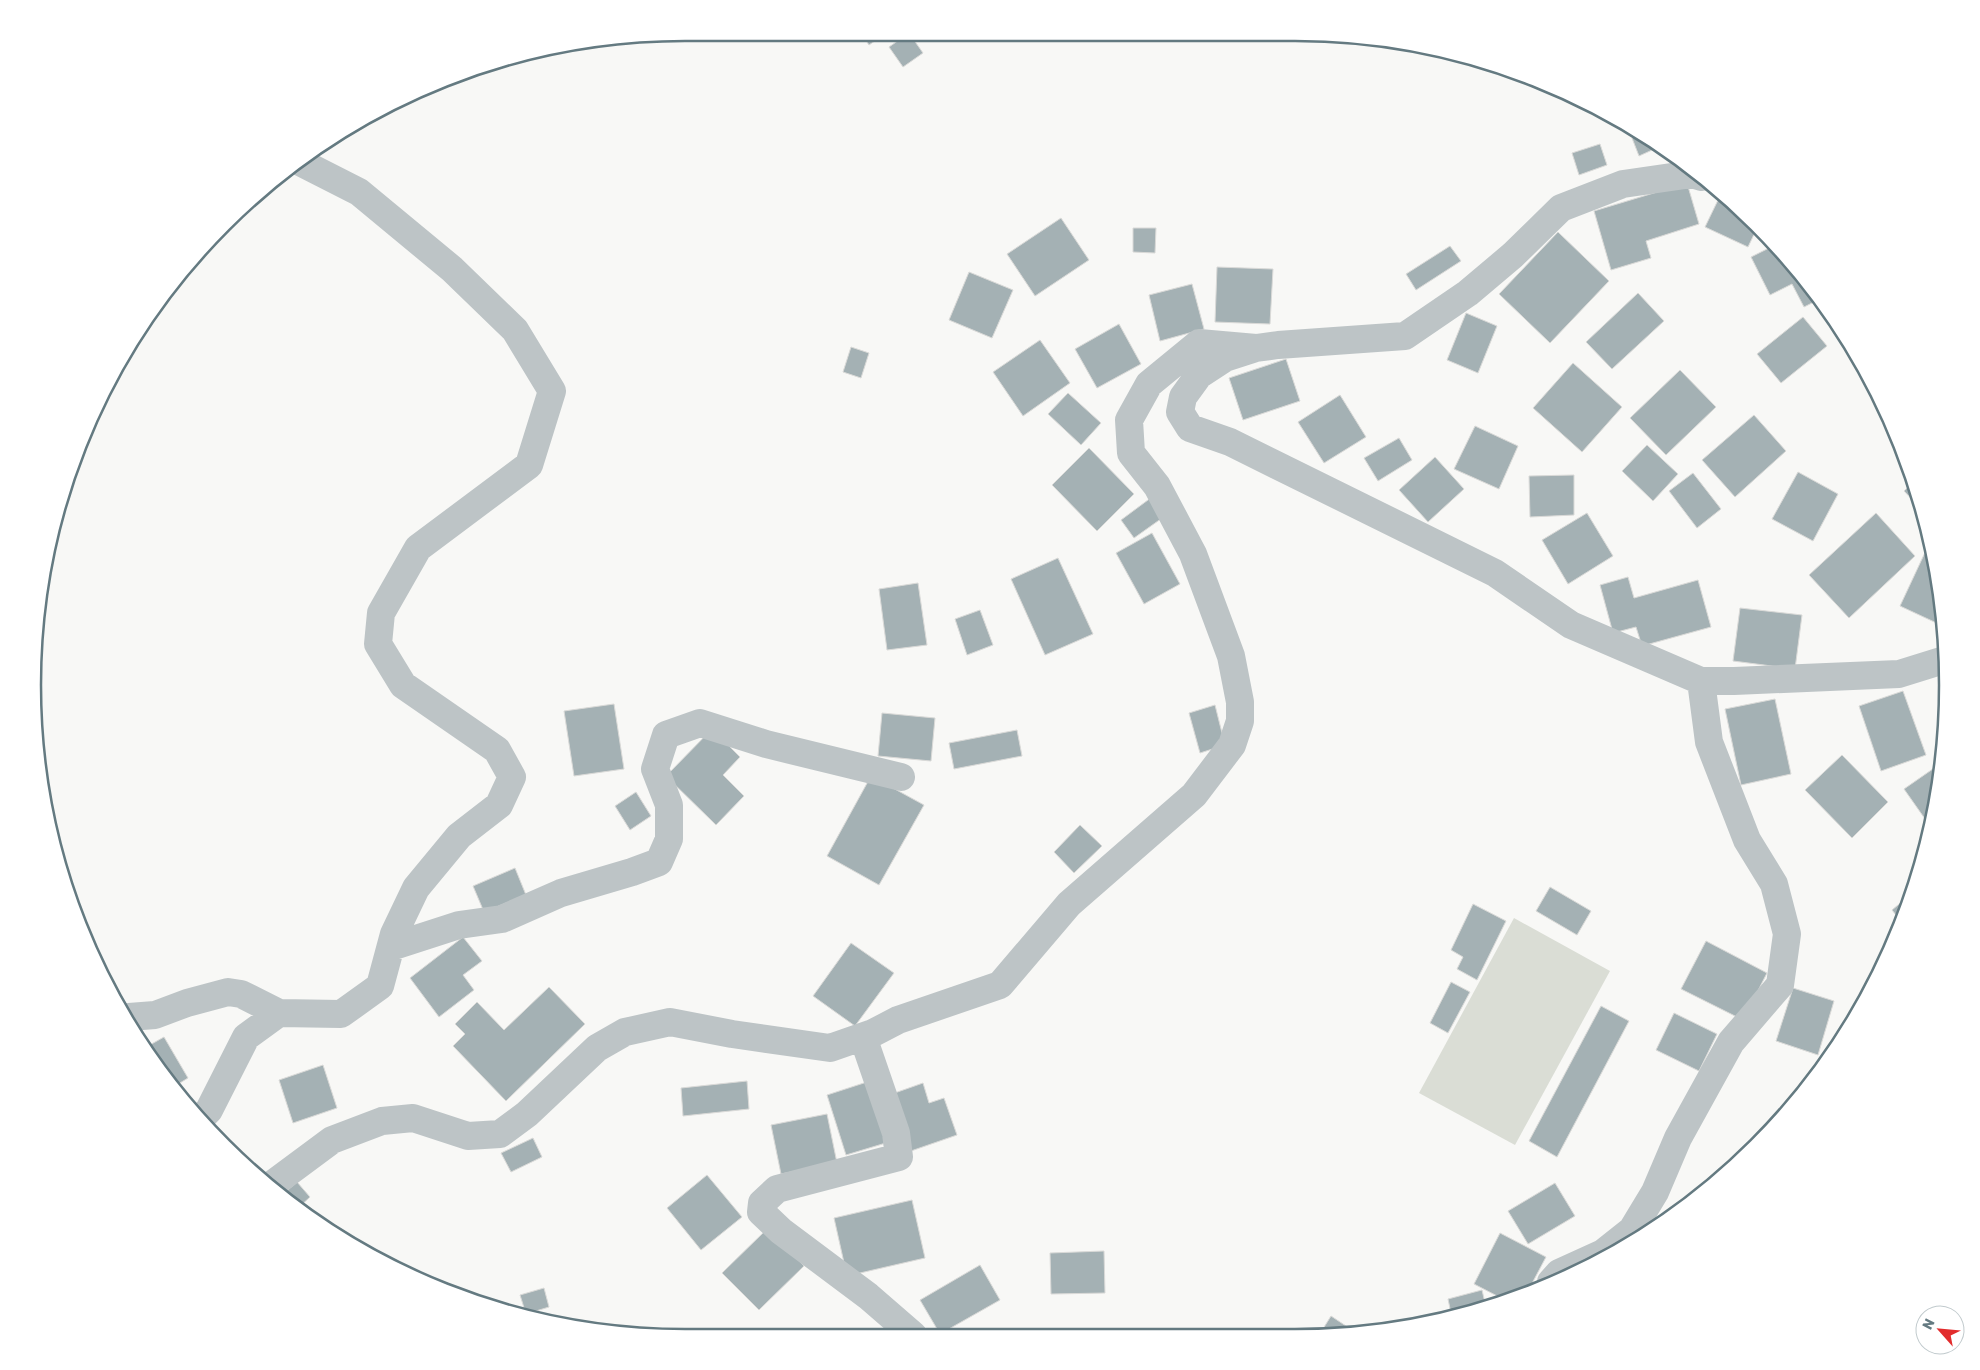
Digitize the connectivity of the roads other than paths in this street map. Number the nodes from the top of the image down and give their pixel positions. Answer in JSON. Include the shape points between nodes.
{"nodes":[{"id":1,"x":306,"y":165,"type":"edge"},
{"id":2,"x":1688,"y":175,"type":"edge"},
{"id":3,"x":1256,"y":348,"type":"junction"},
{"id":4,"x":1938,"y":662,"type":"edge"},
{"id":5,"x":1701,"y":681,"type":"junction"},
{"id":6,"x":901,"y":777,"type":"dead end"},
{"id":7,"x":390,"y":947,"type":"junction"},
{"id":8,"x":279,"y":1014,"type":"junction"},
{"id":9,"x":133,"y":1017,"type":"edge"},
{"id":10,"x":863,"y":1037,"type":"junction"},
{"id":11,"x":206,"y":1114,"type":"edge"},
{"id":12,"x":276,"y":1182,"type":"edge"},
{"id":13,"x":1613,"y":1245,"type":"edge"},
{"id":14,"x":906,"y":1329,"type":"edge"}],
"edges":[{"from":1,"to":7,"type":"street","via":[[359,192],[452,269],[515,330],[552,391],[529,465],[418,548],[381,613],[378,644],[403,686],[497,750],[512,777],[499,805],[459,836],[416,888]]},
{"from":2,"to":3,"type":"street","via":[[1624,184],[1561,208],[1483,280],[1405,336]]},
{"from":3,"to":5,"type":"street","via":[[1225,358],[1199,375],[1183,397],[1180,412],[1190,428],[1230,442],[1494,573],[1571,625]]},
{"from":3,"to":10,"type":"street","via":[[1199,344],[1149,384],[1129,420],[1131,453],[1157,486],[1192,554],[1231,656],[1240,702],[1240,720],[1232,746],[1194,795],[1069,904],[1000,985],[898,1020]]},
{"from":4,"to":5,"type":"street","via":[[1899,674]]},
{"from":5,"to":13,"type":"street","via":[[1709,742],[1747,840],[1774,884],[1785,926],[1787,934],[1780,985],[1731,1042],[1678,1138],[1655,1192],[1632,1230]]},
{"from":6,"to":7,"type":"street","via":[[766,744],[700,722],[666,734],[655,769],[669,805],[669,839],[659,862],[561,892],[502,920],[460,925]]},
{"from":7,"to":8,"type":"street","via":[[380,986],[341,1014]]},
{"from":8,"to":9,"type":"street","via":[[241,994],[228,992],[154,1015]]},
{"from":8,"to":11,"type":"street","via":[[246,1038]]},
{"from":10,"to":12,"type":"street","via":[[830,1048],[670,1022],[625,1032],[597,1048],[527,1114],[500,1134],[468,1136],[413,1118],[382,1121],[332,1140]]},
{"from":10,"to":14,"type":"street","via":[[896,1133],[899,1157],[777,1189],[762,1203],[761,1212]]}]}
